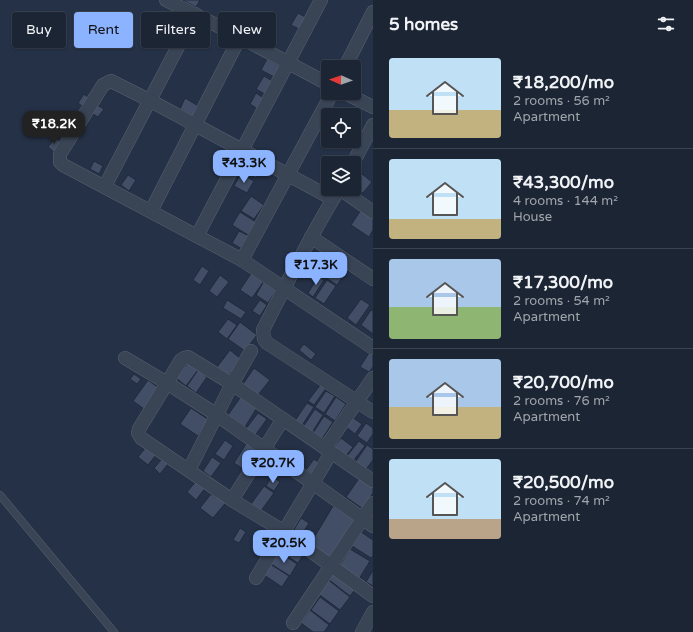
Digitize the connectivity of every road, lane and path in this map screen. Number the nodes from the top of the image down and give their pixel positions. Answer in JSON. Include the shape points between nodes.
{"nodes":[{"id":1,"x":166,"y":0,"type":"edge"},
{"id":2,"x":321,"y":0,"type":"edge"},
{"id":3,"x":191,"y":12,"type":"edge"},
{"id":4,"x":373,"y":12,"type":"edge"},
{"id":5,"x":177,"y":48,"type":"edge"},
{"id":6,"x":234,"y":48,"type":"edge"},
{"id":7,"x":260,"y":48,"type":"edge"},
{"id":8,"x":349,"y":60,"type":"edge"},
{"id":9,"x":288,"y":63,"type":"junction"},
{"id":10,"x":321,"y":80,"type":"edge"},
{"id":11,"x":150,"y":100,"type":"junction"},
{"id":12,"x":328,"y":100,"type":"edge"},
{"id":13,"x":359,"y":100,"type":"edge"},
{"id":14,"x":373,"y":107,"type":"edge"},
{"id":15,"x":195,"y":125,"type":"junction"},
{"id":16,"x":373,"y":125,"type":"edge"},
{"id":17,"x":369,"y":141,"type":"edge"},
{"id":18,"x":242,"y":150,"type":"junction"},
{"id":19,"x":358,"y":156,"type":"edge"},
{"id":20,"x":288,"y":174,"type":"junction"},
{"id":21,"x":105,"y":186,"type":"junction"},
{"id":22,"x":321,"y":186,"type":"edge"},
{"id":23,"x":335,"y":196,"type":"edge"},
{"id":24,"x":344,"y":196,"type":"edge"},
{"id":25,"x":151,"y":212,"type":"junction"},
{"id":26,"x":373,"y":212,"type":"edge"},
{"id":27,"x":197,"y":236,"type":"junction"},
{"id":28,"x":311,"y":236,"type":"junction"},
{"id":29,"x":242,"y":260,"type":"junction"},
{"id":30,"x":373,"y":279,"type":"edge"},
{"id":31,"x":283,"y":288,"type":"junction"},
{"id":32,"x":373,"y":348,"type":"edge"},
{"id":33,"x":251,"y":351,"type":"dead end"},
{"id":34,"x":125,"y":358,"type":"dead end"},
{"id":35,"x":373,"y":378,"type":"edge"},
{"id":36,"x":167,"y":383,"type":"junction"},
{"id":37,"x":232,"y":384,"type":"junction"},
{"id":38,"x":357,"y":401,"type":"junction"},
{"id":39,"x":373,"y":412,"type":"edge"},
{"id":40,"x":217,"y":415,"type":"junction"},
{"id":41,"x":283,"y":419,"type":"junction"},
{"id":42,"x":264,"y":449,"type":"junction"},
{"id":43,"x":328,"y":451,"type":"junction"},
{"id":44,"x":189,"y":470,"type":"junction"},
{"id":45,"x":373,"y":481,"type":"edge"},
{"id":46,"x":313,"y":484,"type":"junction"},
{"id":47,"x":0,"y":495,"type":"edge"},
{"id":48,"x":232,"y":500,"type":"junction"},
{"id":49,"x":373,"y":503,"type":"edge"},
{"id":50,"x":368,"y":523,"type":"edge"},
{"id":51,"x":283,"y":532,"type":"junction"},
{"id":52,"x":332,"y":566,"type":"junction"},
{"id":53,"x":256,"y":578,"type":"dead end"},
{"id":54,"x":373,"y":596,"type":"edge"},
{"id":55,"x":373,"y":612,"type":"edge"},
{"id":56,"x":293,"y":623,"type":"dead end"},
{"id":57,"x":114,"y":632,"type":"edge"},
{"id":58,"x":362,"y":632,"type":"edge"}],
"edges":[{"from":1,"to":3,"type":"street"},
{"from":2,"to":9,"type":"street"},
{"from":4,"to":8,"type":"street"},
{"from":5,"to":11,"type":"street"},
{"from":6,"to":15,"type":"street"},
{"from":7,"to":9,"type":"street"},
{"from":9,"to":10,"type":"street"},
{"from":9,"to":18,"type":"street"},
{"from":11,"to":15,"type":"street"},
{"from":11,"to":21,"type":"street"},
{"from":11,"to":21,"type":"street","via":[[108,81],[60,154],[60,162],[63,165]]},
{"from":12,"to":20,"type":"street"},
{"from":13,"to":14,"type":"street"},
{"from":15,"to":18,"type":"street"},
{"from":15,"to":25,"type":"street"},
{"from":16,"to":17,"type":"street"},
{"from":17,"to":19,"type":"street"},
{"from":18,"to":20,"type":"street"},
{"from":18,"to":27,"type":"street"},
{"from":20,"to":22,"type":"street"},
{"from":20,"to":29,"type":"street"},
{"from":21,"to":25,"type":"street"},
{"from":23,"to":28,"type":"street"},
{"from":24,"to":26,"type":"street"},
{"from":25,"to":27,"type":"street"},
{"from":27,"to":29,"type":"street"},
{"from":28,"to":30,"type":"street"},
{"from":28,"to":31,"type":"street"},
{"from":29,"to":31,"type":"street"},
{"from":31,"to":32,"type":"street"},
{"from":31,"to":38,"type":"street","via":[[262,330],[264,339]]},
{"from":33,"to":37,"type":"street"},
{"from":34,"to":36,"type":"street"},
{"from":35,"to":38,"type":"street"},
{"from":36,"to":37,"type":"street","via":[[181,360],[186,357]]},
{"from":36,"to":40,"type":"street"},
{"from":36,"to":44,"type":"street","via":[[140,425],[138,433],[141,438]]},
{"from":37,"to":40,"type":"street"},
{"from":37,"to":41,"type":"street"},
{"from":38,"to":39,"type":"street"},
{"from":38,"to":43,"type":"street"},
{"from":40,"to":42,"type":"street"},
{"from":40,"to":44,"type":"street"},
{"from":41,"to":42,"type":"street"},
{"from":41,"to":43,"type":"street"},
{"from":42,"to":46,"type":"street"},
{"from":42,"to":48,"type":"street"},
{"from":43,"to":45,"type":"street"},
{"from":43,"to":46,"type":"street"},
{"from":44,"to":48,"type":"street"},
{"from":46,"to":50,"type":"street"},
{"from":46,"to":51,"type":"street"},
{"from":47,"to":57,"type":"lane"},
{"from":48,"to":51,"type":"street"},
{"from":49,"to":50,"type":"street"},
{"from":50,"to":52,"type":"street"},
{"from":51,"to":52,"type":"street"},
{"from":51,"to":53,"type":"street"},
{"from":52,"to":54,"type":"street"},
{"from":52,"to":56,"type":"street"},
{"from":55,"to":58,"type":"street"}]}
